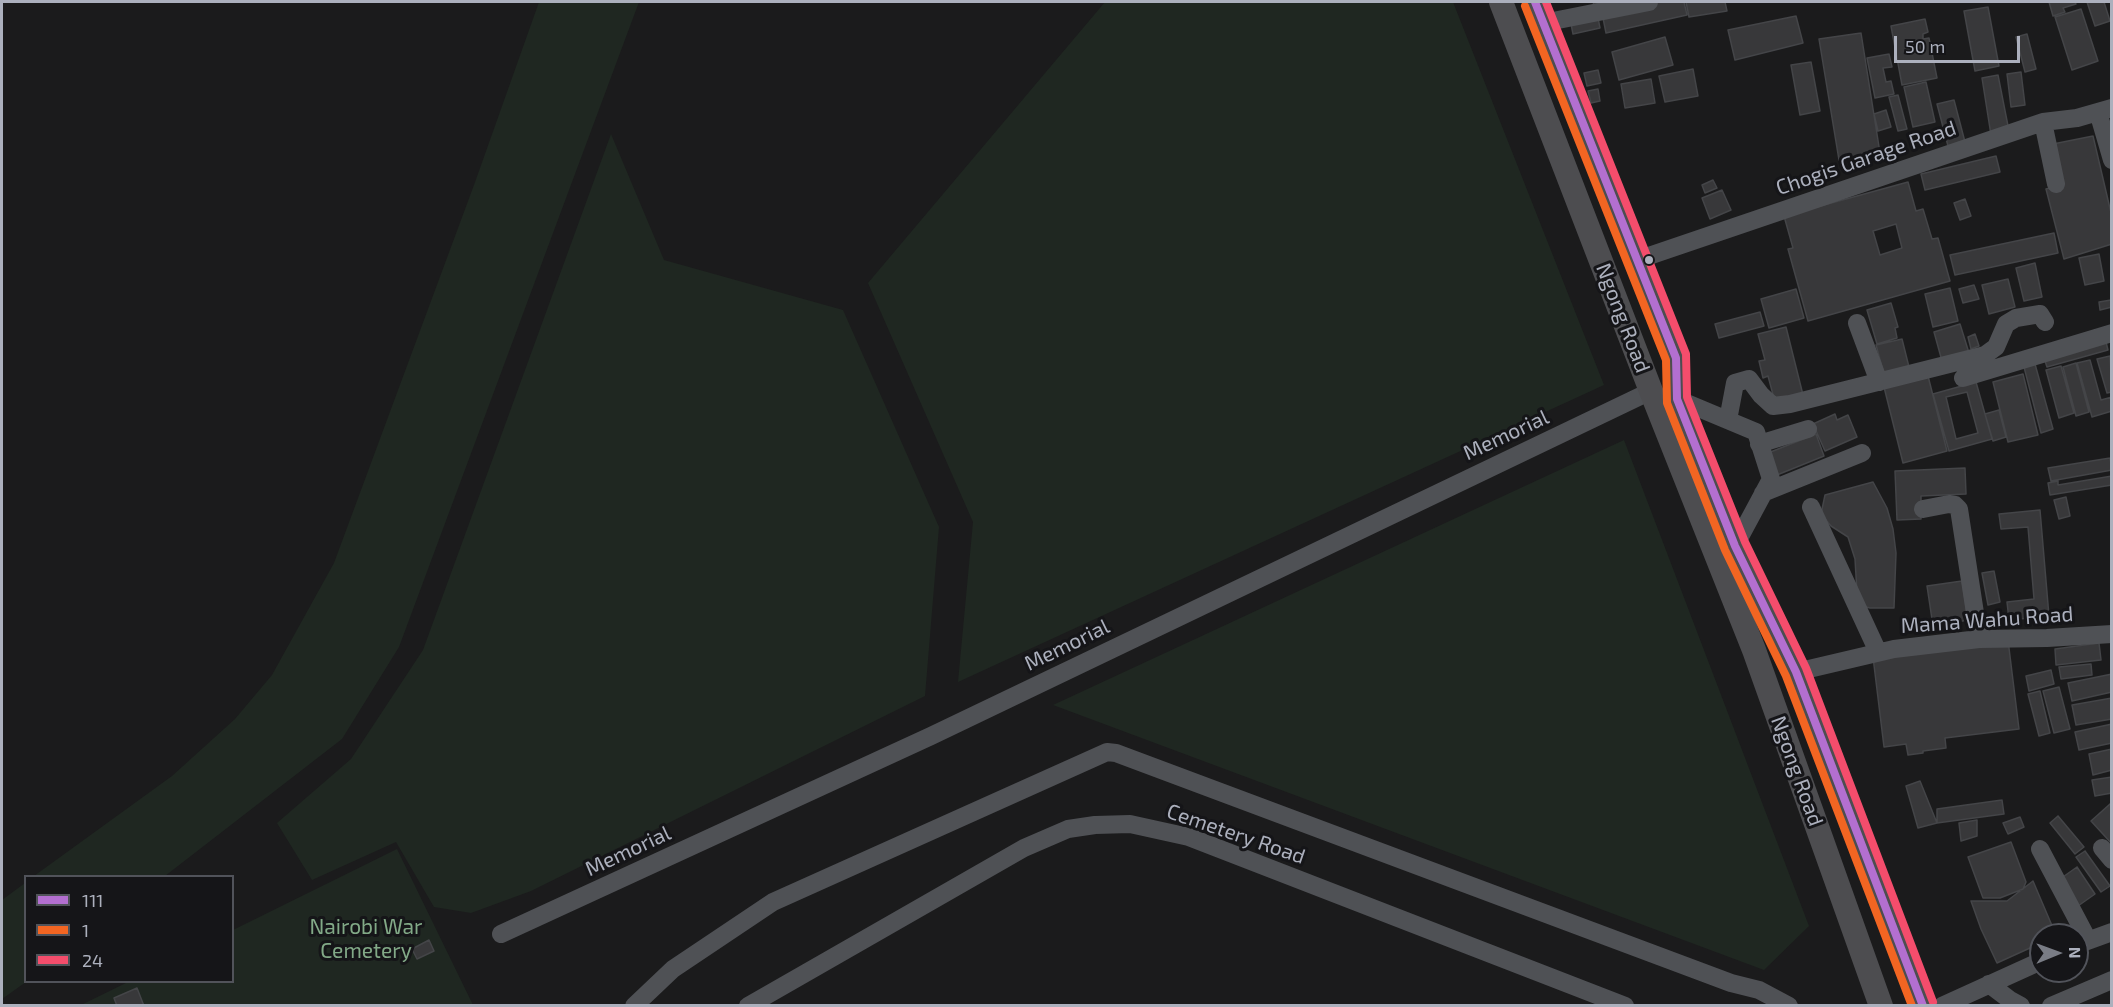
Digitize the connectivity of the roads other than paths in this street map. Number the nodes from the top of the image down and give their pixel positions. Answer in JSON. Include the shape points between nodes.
{"nodes":[{"id":1,"x":1501,"y":2,"type":"edge"},
{"id":2,"x":1648,"y":2,"type":"edge"},
{"id":3,"x":1539,"y":12,"type":"edge"},
{"id":4,"x":2105,"y":110,"type":"edge"},
{"id":5,"x":2043,"y":122,"type":"junction"},
{"id":6,"x":2112,"y":160,"type":"edge"},
{"id":7,"x":2056,"y":184,"type":"dead end"},
{"id":8,"x":1637,"y":260,"type":"junction"},
{"id":9,"x":2045,"y":322,"type":"dead end"},
{"id":10,"x":1857,"y":323,"type":"dead end"},
{"id":11,"x":2112,"y":333,"type":"edge"},
{"id":12,"x":1963,"y":378,"type":"dead end"},
{"id":13,"x":1879,"y":382,"type":"junction"},
{"id":14,"x":1651,"y":391,"type":"junction"},
{"id":15,"x":1677,"y":399,"type":"junction"},
{"id":16,"x":1728,"y":420,"type":"junction"},
{"id":17,"x":1808,"y":429,"type":"dead end"},
{"id":18,"x":1759,"y":444,"type":"junction"},
{"id":19,"x":1862,"y":453,"type":"dead end"},
{"id":20,"x":1763,"y":493,"type":"junction"},
{"id":21,"x":1811,"y":507,"type":"dead end"},
{"id":22,"x":1923,"y":509,"type":"dead end"},
{"id":23,"x":1735,"y":546,"type":"junction"},
{"id":24,"x":2112,"y":634,"type":"edge"},
{"id":25,"x":1979,"y":639,"type":"junction"},
{"id":26,"x":1878,"y":652,"type":"junction"},
{"id":27,"x":1796,"y":672,"type":"junction"},
{"id":28,"x":2040,"y":849,"type":"dead end"},
{"id":29,"x":2074,"y":923,"type":"edge"},
{"id":30,"x":2112,"y":932,"type":"edge"},
{"id":31,"x":501,"y":934,"type":"dead end"},
{"id":32,"x":2089,"y":940,"type":"edge"},
{"id":33,"x":2029,"y":966,"type":"edge"},
{"id":34,"x":2112,"y":980,"type":"edge"},
{"id":35,"x":1989,"y":984,"type":"junction"},
{"id":36,"x":1949,"y":1004,"type":"edge"},
{"id":37,"x":634,"y":1005,"type":"edge"},
{"id":38,"x":748,"y":1005,"type":"edge"},
{"id":39,"x":1625,"y":1005,"type":"edge"},
{"id":40,"x":1789,"y":1005,"type":"edge"},
{"id":41,"x":1881,"y":1005,"type":"edge"},
{"id":42,"x":1923,"y":1005,"type":"edge"},
{"id":43,"x":2021,"y":1005,"type":"edge"},
{"id":44,"x":2051,"y":1005,"type":"edge"}],
"edges":[{"from":1,"to":14,"type":"main road","name":"Ngong Road"},
{"from":2,"to":3,"type":"street"},
{"from":3,"to":8,"type":"main road","name":"Ngong Road"},
{"from":4,"to":5,"type":"street","name":"Chogis Garage Road"},
{"from":4,"to":6,"type":"street"},
{"from":5,"to":7,"type":"street"},
{"from":5,"to":8,"type":"street","name":"Chogis Garage Road"},
{"from":8,"to":15,"type":"main road","name":"Ngong Road","via":[[1676,358]]},
{"from":9,"to":13,"type":"street","via":[[2040,314],[2016,318],[2006,324],[1996,347],[1985,355]]},
{"from":10,"to":13,"type":"street"},
{"from":11,"to":12,"type":"street"},
{"from":13,"to":16,"type":"street","via":[[1773,406],[1749,379],[1735,383]]},
{"from":14,"to":31,"type":"street","name":"Memorial","via":[[931,736]]},
{"from":14,"to":41,"type":"main road","name":"Ngong Road","via":[[1754,650]]},
{"from":15,"to":16,"type":"street"},
{"from":15,"to":23,"type":"main road","name":"Ngong Road"},
{"from":16,"to":18,"type":"street","via":[[1755,432]]},
{"from":17,"to":18,"type":"street"},
{"from":18,"to":20,"type":"street","via":[[1771,479]]},
{"from":19,"to":20,"type":"street"},
{"from":20,"to":23,"type":"street"},
{"from":21,"to":26,"type":"street"},
{"from":22,"to":25,"type":"street","via":[[1949,504],[1959,509]]},
{"from":23,"to":27,"type":"main road","name":"Ngong Road"},
{"from":24,"to":25,"type":"street","name":"Mama Wahu Road"},
{"from":25,"to":26,"type":"street","name":"Mama Wahu Road"},
{"from":26,"to":27,"type":"street","name":"Mama Wahu Road"},
{"from":27,"to":42,"type":"main road","name":"Ngong Road"},
{"from":28,"to":29,"type":"street"},
{"from":30,"to":32,"type":"street"},
{"from":33,"to":35,"type":"street"},
{"from":34,"to":44,"type":"street"},
{"from":35,"to":36,"type":"street"},
{"from":35,"to":43,"type":"street"},
{"from":37,"to":40,"type":"street","via":[[673,969],[773,902],[1107,752],[1731,983],[1759,990]]},
{"from":38,"to":39,"type":"street","name":"Cemetery Road","via":[[1024,848],[1068,829],[1130,824],[1189,837]]}]}
